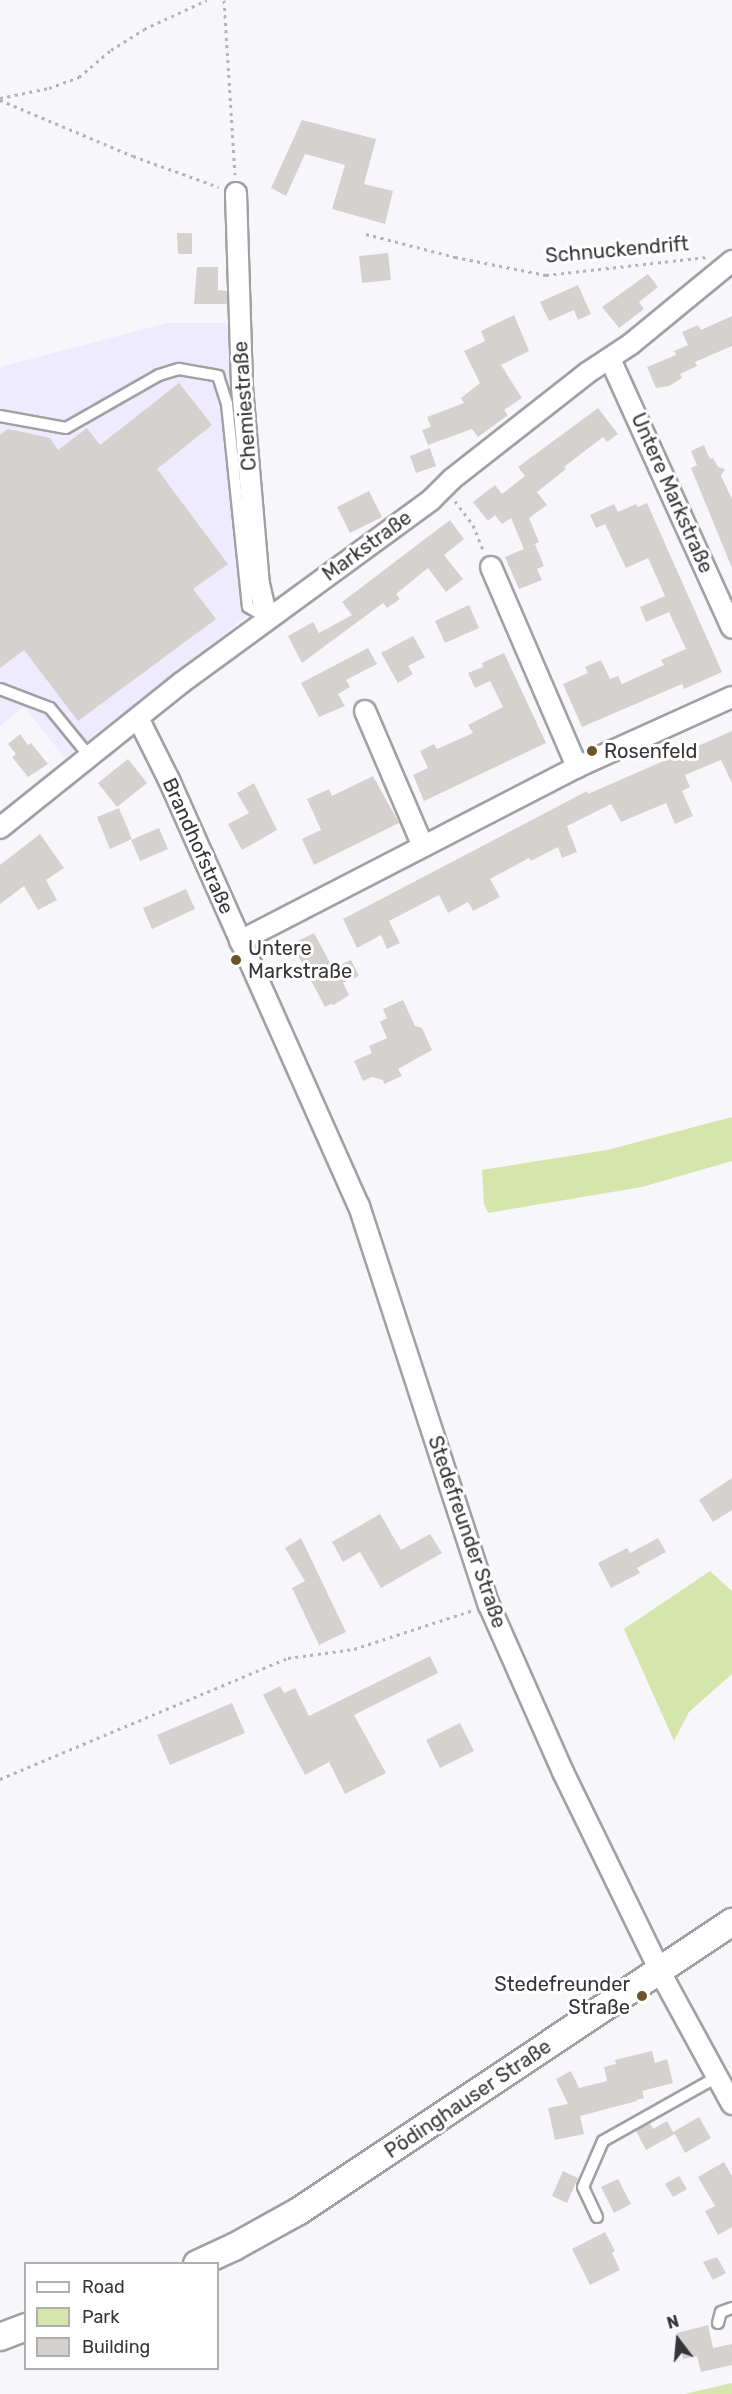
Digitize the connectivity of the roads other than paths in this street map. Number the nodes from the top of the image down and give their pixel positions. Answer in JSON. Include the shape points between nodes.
{"nodes":[{"id":1,"x":236,"y":193,"type":"road end"},
{"id":2,"x":732,"y":262,"type":"edge"},
{"id":3,"x":610,"y":359,"type":"junction"},
{"id":4,"x":0,"y":416,"type":"edge"},
{"id":5,"x":491,"y":567,"type":"road end"},
{"id":6,"x":267,"y":618,"type":"junction"},
{"id":7,"x":732,"y":628,"type":"edge"},
{"id":8,"x":0,"y":689,"type":"edge"},
{"id":9,"x":732,"y":697,"type":"edge"},
{"id":10,"x":365,"y":711,"type":"dead end"},
{"id":11,"x":138,"y":718,"type":"junction"},
{"id":12,"x":90,"y":757,"type":"junction"},
{"id":13,"x":577,"y":767,"type":"junction"},
{"id":14,"x":0,"y":828,"type":"edge"},
{"id":15,"x":423,"y":846,"type":"junction"},
{"id":16,"x":240,"y":941,"type":"junction"},
{"id":17,"x":359,"y":1206,"type":"joint"},
{"id":18,"x":732,"y":1922,"type":"edge"},
{"id":19,"x":661,"y":1970,"type":"junction"},
{"id":20,"x":717,"y":2077,"type":"junction"},
{"id":21,"x":732,"y":2104,"type":"edge"},
{"id":22,"x":597,"y":2217,"type":"dead end"},
{"id":23,"x":201,"y":2262,"type":"edge"},
{"id":24,"x":732,"y":2308,"type":"edge"},
{"id":25,"x":718,"y":2323,"type":"dead end"},
{"id":26,"x":24,"y":2328,"type":"edge"},
{"id":27,"x":0,"y":2337,"type":"edge"}],
"edges":[{"from":1,"to":6,"type":"street","name":"Chemiestraße","via":[[242,387],[260,584]]},
{"from":2,"to":3,"type":"street","name":"Markstraße"},
{"from":3,"to":6,"type":"street","name":"Markstraße","via":[[586,373],[432,500]]},
{"from":3,"to":7,"type":"street","name":"Untere Markstraße"},
{"from":4,"to":6,"type":"lane","via":[[66,428],[159,375],[179,369],[218,376],[227,404],[248,607]]},
{"from":5,"to":13,"type":"street"},
{"from":6,"to":11,"type":"street","name":"Markstraße"},
{"from":8,"to":12,"type":"lane","via":[[50,708]]},
{"from":9,"to":13,"type":"street"},
{"from":10,"to":15,"type":"street"},
{"from":11,"to":12,"type":"street","name":"Markstraße"},
{"from":11,"to":16,"type":"street","name":"Brandhofstraße"},
{"from":12,"to":14,"type":"street","name":"Markstraße"},
{"from":13,"to":15,"type":"street"},
{"from":15,"to":16,"type":"street"},
{"from":16,"to":17,"type":"street","name":"Brandhofstraße"},
{"from":17,"to":19,"type":"street","name":"Stedefreunder Straße","via":[[489,1605],[562,1772]]},
{"from":18,"to":19,"type":"street","name":"Pödinghauser Straße"},
{"from":19,"to":20,"type":"street","name":"Stedefreunder Straße"},
{"from":19,"to":23,"type":"street","name":"Pödinghauser Straße","via":[[299,2211]]},
{"from":20,"to":21,"type":"street","name":"Stedefreunder Straße"},
{"from":20,"to":22,"type":"lane","via":[[603,2141],[583,2187]]},
{"from":24,"to":25,"type":"lane","via":[[721,2312]]},
{"from":26,"to":27,"type":"street"}]}
